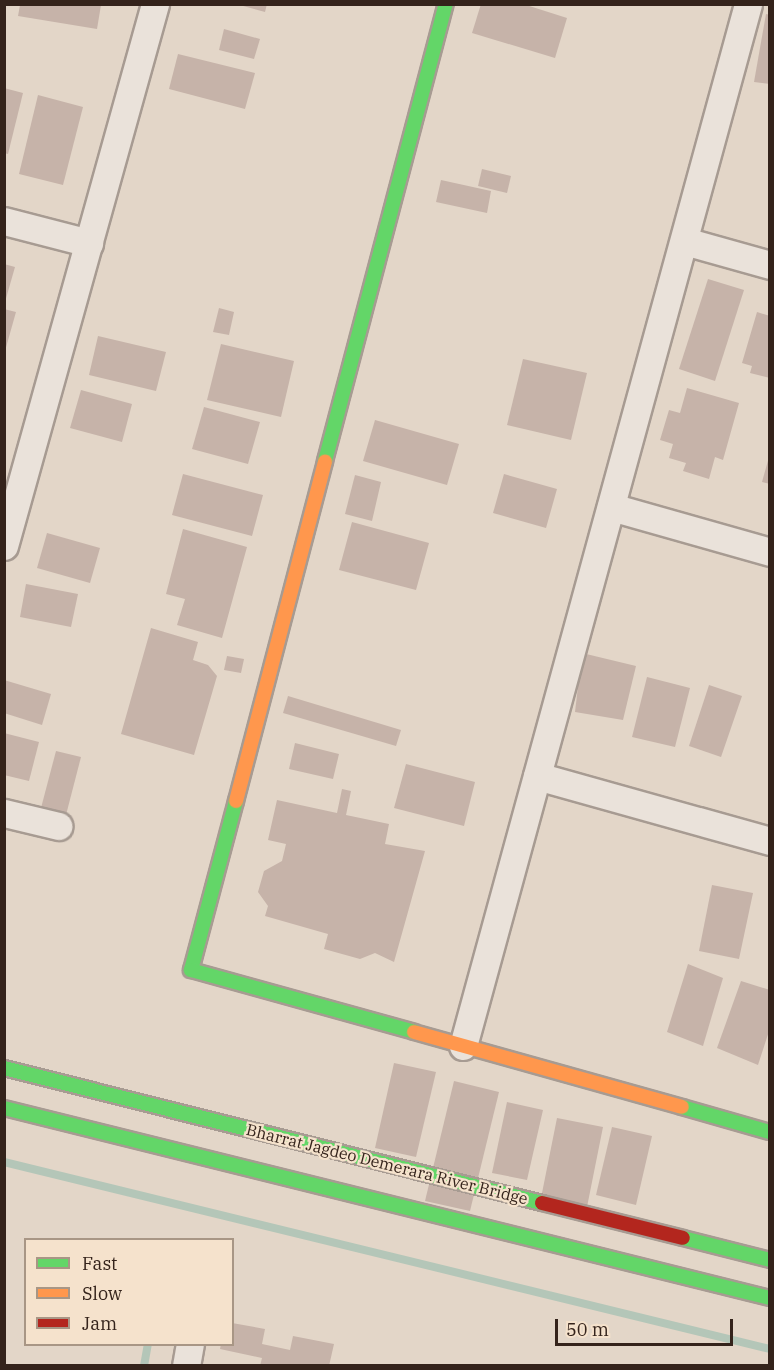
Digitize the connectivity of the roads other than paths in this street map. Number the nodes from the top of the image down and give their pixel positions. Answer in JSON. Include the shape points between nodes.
{"nodes":[{"id":1,"x":155,"y":4,"type":"edge"},
{"id":2,"x":446,"y":4,"type":"edge"},
{"id":3,"x":748,"y":4,"type":"edge"},
{"id":4,"x":4,"y":221,"type":"edge"},
{"id":5,"x":684,"y":241,"type":"junction"},
{"id":6,"x":88,"y":243,"type":"junction"},
{"id":7,"x":770,"y":265,"type":"edge"},
{"id":8,"x":611,"y":507,"type":"junction"},
{"id":9,"x":7,"y":531,"type":"edge"},
{"id":10,"x":770,"y":552,"type":"edge"},
{"id":11,"x":537,"y":776,"type":"junction"},
{"id":12,"x":4,"y":813,"type":"edge"},
{"id":13,"x":58,"y":826,"type":"dead end"},
{"id":14,"x":770,"y":841,"type":"edge"},
{"id":15,"x":463,"y":1046,"type":"junction"},
{"id":16,"x":4,"y":1068,"type":"edge"},
{"id":17,"x":4,"y":1108,"type":"edge"},
{"id":18,"x":770,"y":1132,"type":"edge"},
{"id":19,"x":770,"y":1260,"type":"edge"},
{"id":20,"x":770,"y":1298,"type":"edge"},
{"id":21,"x":190,"y":1346,"type":"edge"},
{"id":22,"x":186,"y":1365,"type":"edge"}],
"edges":[{"from":1,"to":6,"type":"street"},
{"from":2,"to":15,"type":"street","via":[[191,970]]},
{"from":3,"to":5,"type":"street"},
{"from":4,"to":6,"type":"street"},
{"from":5,"to":7,"type":"street"},
{"from":5,"to":8,"type":"street"},
{"from":6,"to":9,"type":"street"},
{"from":8,"to":10,"type":"street"},
{"from":8,"to":11,"type":"street"},
{"from":11,"to":14,"type":"street"},
{"from":11,"to":15,"type":"street"},
{"from":12,"to":13,"type":"street"},
{"from":15,"to":18,"type":"street"},
{"from":16,"to":19,"type":"street","name":"Bharrat Jagdeo Demerara River Bridge"},
{"from":17,"to":20,"type":"street"},
{"from":21,"to":22,"type":"street"}]}
